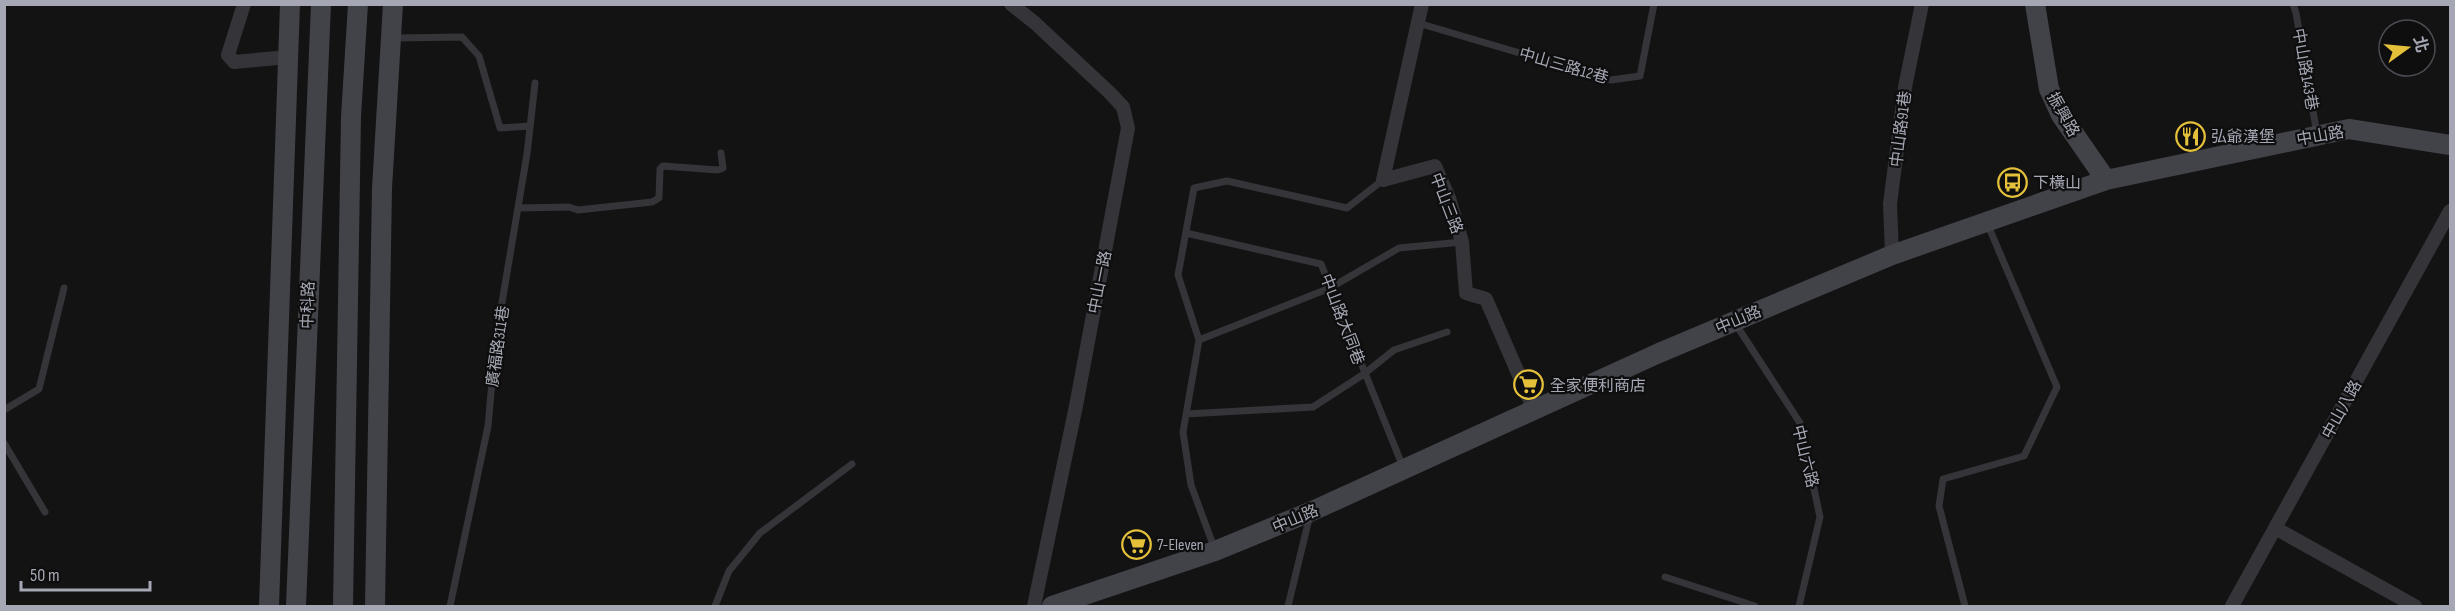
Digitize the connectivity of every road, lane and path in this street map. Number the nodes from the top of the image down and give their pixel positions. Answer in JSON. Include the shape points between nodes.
{"nodes":[{"id":1,"x":244,"y":4,"type":"edge"},
{"id":2,"x":290,"y":4,"type":"edge"},
{"id":3,"x":321,"y":4,"type":"edge"},
{"id":4,"x":358,"y":4,"type":"edge"},
{"id":5,"x":393,"y":4,"type":"edge"},
{"id":6,"x":1011,"y":4,"type":"edge"},
{"id":7,"x":1422,"y":4,"type":"edge"},
{"id":8,"x":1654,"y":4,"type":"edge"},
{"id":9,"x":1922,"y":4,"type":"edge"},
{"id":10,"x":2035,"y":4,"type":"edge"},
{"id":11,"x":2293,"y":4,"type":"edge"},
{"id":12,"x":1418,"y":23,"type":"junction"},
{"id":13,"x":391,"y":38,"type":"junction"},
{"id":14,"x":288,"y":57,"type":"junction"},
{"id":15,"x":536,"y":83,"type":"dead end"},
{"id":16,"x":530,"y":126,"type":"junction"},
{"id":17,"x":2317,"y":134,"type":"junction"},
{"id":18,"x":2451,"y":145,"type":"edge"},
{"id":19,"x":721,"y":153,"type":"dead end"},
{"id":20,"x":1383,"y":180,"type":"junction"},
{"id":21,"x":2106,"y":180,"type":"junction"},
{"id":22,"x":518,"y":208,"type":"junction"},
{"id":23,"x":2451,"y":211,"type":"edge"},
{"id":24,"x":1987,"y":223,"type":"junction"},
{"id":25,"x":1185,"y":233,"type":"junction"},
{"id":26,"x":1462,"y":242,"type":"junction"},
{"id":27,"x":1892,"y":255,"type":"junction"},
{"id":28,"x":64,"y":288,"type":"dead end"},
{"id":29,"x":1330,"y":288,"type":"junction"},
{"id":30,"x":1734,"y":321,"type":"junction"},
{"id":31,"x":1447,"y":332,"type":"dead end"},
{"id":32,"x":1199,"y":340,"type":"junction"},
{"id":33,"x":1364,"y":374,"type":"junction"},
{"id":34,"x":4,"y":410,"type":"edge"},
{"id":35,"x":1534,"y":410,"type":"junction"},
{"id":36,"x":1186,"y":414,"type":"junction"},
{"id":37,"x":4,"y":443,"type":"edge"},
{"id":38,"x":852,"y":464,"type":"dead end"},
{"id":39,"x":1404,"y":469,"type":"junction"},
{"id":40,"x":1310,"y":512,"type":"junction"},
{"id":41,"x":45,"y":513,"type":"dead end"},
{"id":42,"x":2275,"y":528,"type":"junction"},
{"id":43,"x":1215,"y":551,"type":"junction"},
{"id":44,"x":1665,"y":577,"type":"dead end"},
{"id":45,"x":270,"y":606,"type":"edge"},
{"id":46,"x":296,"y":606,"type":"edge"},
{"id":47,"x":343,"y":606,"type":"edge"},
{"id":48,"x":375,"y":606,"type":"edge"},
{"id":49,"x":450,"y":606,"type":"edge"},
{"id":50,"x":715,"y":606,"type":"edge"},
{"id":51,"x":1034,"y":606,"type":"edge"},
{"id":52,"x":1052,"y":606,"type":"edge"},
{"id":53,"x":1288,"y":606,"type":"edge"},
{"id":54,"x":1755,"y":606,"type":"edge"},
{"id":55,"x":1799,"y":606,"type":"edge"},
{"id":56,"x":1965,"y":606,"type":"edge"},
{"id":57,"x":2232,"y":606,"type":"edge"},
{"id":58,"x":2415,"y":606,"type":"edge"}],
"edges":[{"from":1,"to":14,"type":"street","via":[[228,56],[234,62]]},
{"from":2,"to":14,"type":"street","name":"中科路"},
{"from":3,"to":46,"type":"street","name":"中科路"},
{"from":4,"to":47,"type":"street","via":[[351,117]]},
{"from":5,"to":13,"type":"street"},
{"from":6,"to":51,"type":"street","name":"中山一路","via":[[1110,93],[1123,107],[1128,128]]},
{"from":7,"to":12,"type":"street"},
{"from":8,"to":12,"type":"lane","name":"中山三路12巷","via":[[1640,76],[1611,80]]},
{"from":9,"to":27,"type":"street","name":"中山路91巷","via":[[1905,87],[1891,193]]},
{"from":10,"to":21,"type":"street","name":"振興路","via":[[2049,89],[2061,115]]},
{"from":11,"to":17,"type":"lane","name":"中山路143巷"},
{"from":12,"to":20,"type":"street"},
{"from":13,"to":16,"type":"lane","via":[[462,37],[479,56],[500,128]]},
{"from":13,"to":48,"type":"street","via":[[382,188]]},
{"from":14,"to":45,"type":"street","name":"中科路"},
{"from":15,"to":16,"type":"lane","name":"廣福路311巷"},
{"from":16,"to":22,"type":"lane","name":"廣福路311巷"},
{"from":17,"to":18,"type":"street","name":"中山路","via":[[2349,129]]},
{"from":17,"to":21,"type":"street","name":"中山路"},
{"from":19,"to":22,"type":"lane","via":[[723,168],[718,170],[663,166],[659,198],[652,202],[578,210]]},
{"from":20,"to":25,"type":"lane","via":[[1347,208],[1227,181],[1194,188]]},
{"from":20,"to":26,"type":"street","name":"中山三路","via":[[1435,166]]},
{"from":21,"to":24,"type":"street","name":"中山路"},
{"from":22,"to":49,"type":"lane","name":"廣福路311巷","via":[[496,338],[488,426]]},
{"from":23,"to":42,"type":"street","name":"中山八路"},
{"from":24,"to":27,"type":"street","name":"中山路"},
{"from":24,"to":56,"type":"lane","via":[[2057,387],[2024,456],[1942,479],[1940,506]]},
{"from":25,"to":29,"type":"lane","name":"中山路大同巷","via":[[1321,264]]},
{"from":25,"to":32,"type":"lane","via":[[1178,275]]},
{"from":26,"to":29,"type":"lane","via":[[1399,248]]},
{"from":26,"to":35,"type":"street","name":"中山三路","via":[[1466,293],[1486,299]]},
{"from":27,"to":30,"type":"street","name":"中山路"},
{"from":28,"to":34,"type":"lane","via":[[39,389]]},
{"from":29,"to":32,"type":"lane"},
{"from":29,"to":33,"type":"lane","name":"中山路大同巷"},
{"from":30,"to":35,"type":"street","name":"中山路"},
{"from":30,"to":55,"type":"lane","name":"中山六路","via":[[1800,423],[1820,517]]},
{"from":31,"to":33,"type":"lane","via":[[1394,350]]},
{"from":32,"to":36,"type":"lane"},
{"from":33,"to":36,"type":"lane","via":[[1313,407]]},
{"from":33,"to":39,"type":"lane","name":"中山路大同巷"},
{"from":35,"to":39,"type":"street","name":"中山路"},
{"from":36,"to":43,"type":"lane","via":[[1182,432],[1191,485]]},
{"from":37,"to":41,"type":"lane"},
{"from":38,"to":50,"type":"lane","via":[[760,533],[729,571]]},
{"from":39,"to":40,"type":"street","name":"中山路"},
{"from":40,"to":43,"type":"street","name":"中山路"},
{"from":40,"to":53,"type":"lane"},
{"from":42,"to":57,"type":"street","name":"中山八路"},
{"from":42,"to":58,"type":"street"},
{"from":43,"to":52,"type":"street","name":"中山路"},
{"from":44,"to":54,"type":"lane"}]}
